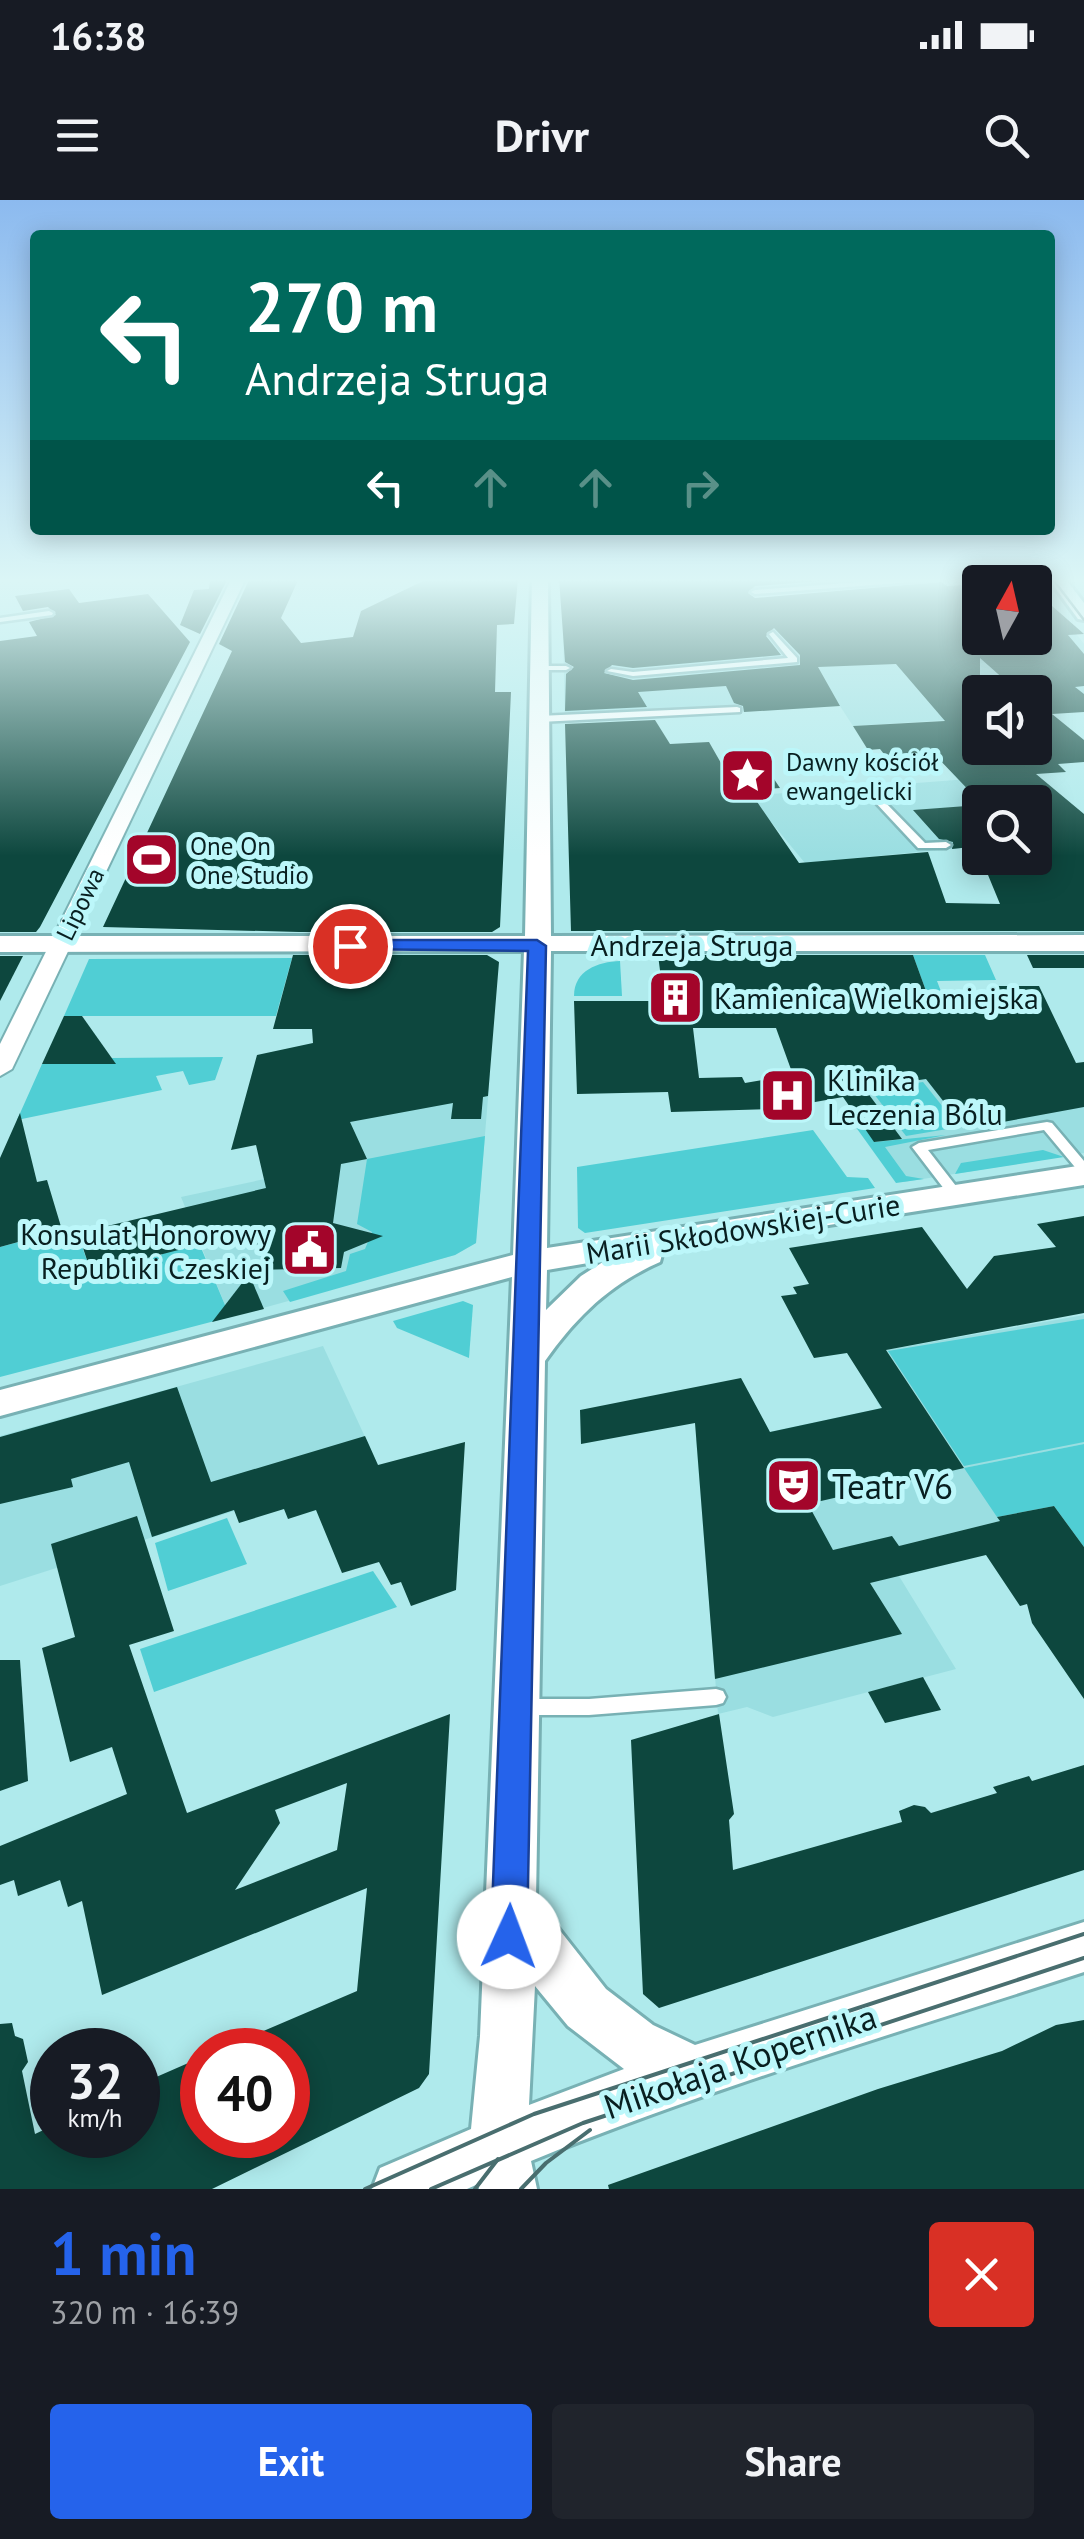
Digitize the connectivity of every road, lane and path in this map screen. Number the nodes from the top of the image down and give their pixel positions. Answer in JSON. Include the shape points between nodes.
{"nodes":[{"id":1,"x":194,"y":671,"type":"edge"},
{"id":2,"x":539,"y":671,"type":"edge"},
{"id":3,"x":616,"y":671,"type":"edge"},
{"id":4,"x":670,"y":671,"type":"edge"},
{"id":5,"x":737,"y":710,"type":"dead end"},
{"id":6,"x":539,"y":720,"type":"junction"},
{"id":7,"x":878,"y":800,"type":"dead end"},
{"id":8,"x":946,"y":846,"type":"dead end"},
{"id":9,"x":1084,"y":943,"type":"edge"},
{"id":10,"x":0,"y":944,"type":"edge"},
{"id":11,"x":61,"y":944,"type":"junction"},
{"id":12,"x":537,"y":946,"type":"junction"},
{"id":13,"x":0,"y":1069,"type":"edge"},
{"id":14,"x":1084,"y":1172,"type":"edge"},
{"id":15,"x":956,"y":1196,"type":"junction"},
{"id":16,"x":700,"y":1235,"type":"junction"},
{"id":17,"x":528,"y":1262,"type":"junction"},
{"id":18,"x":527,"y":1360,"type":"junction"},
{"id":19,"x":0,"y":1403,"type":"edge"},
{"id":20,"x":716,"y":1697,"type":"dead end"},
{"id":21,"x":516,"y":1707,"type":"junction"},
{"id":22,"x":510,"y":1905,"type":"junction"},
{"id":23,"x":1084,"y":1947,"type":"edge"},
{"id":24,"x":697,"y":2073,"type":"junction"},
{"id":25,"x":503,"y":2167,"type":"edge"},
{"id":26,"x":401,"y":2189,"type":"edge"},
{"id":27,"x":452,"y":2189,"type":"edge"}],
"edges":[{"from":1,"to":11,"type":"street","name":"Lipowa"},
{"from":2,"to":6,"type":"street"},
{"from":3,"to":4,"type":"lane"},
{"from":5,"to":6,"type":"lane"},
{"from":6,"to":12,"type":"street"},
{"from":7,"to":8,"type":"lane","via":[[922,846]]},
{"from":9,"to":12,"type":"street","name":"Andrzeja Struga"},
{"from":10,"to":11,"type":"street","name":"Andrzeja Struga"},
{"from":11,"to":12,"type":"street","name":"Andrzeja Struga"},
{"from":11,"to":13,"type":"street","name":"Lipowa"},
{"from":12,"to":17,"type":"street"},
{"from":14,"to":15,"type":"street","name":"Marii Skłodowskiej-Curie"},
{"from":14,"to":15,"type":"lane","via":[[1046,1126],[920,1146]]},
{"from":15,"to":16,"type":"street","name":"Marii Skłodowskiej-Curie"},
{"from":16,"to":17,"type":"street","name":"Marii Skłodowskiej-Curie"},
{"from":16,"to":18,"type":"street","via":[[594,1281],[556,1318]]},
{"from":17,"to":18,"type":"street"},
{"from":17,"to":19,"type":"street","name":"Marii Skłodowskiej-Curie"},
{"from":18,"to":21,"type":"street"},
{"from":20,"to":21,"type":"lane"},
{"from":21,"to":22,"type":"street"},
{"from":22,"to":24,"type":"street","via":[[596,2020],[630,2044]]},
{"from":22,"to":25,"type":"street"},
{"from":23,"to":24,"type":"street","name":"Mikołaja Kopernika"},
{"from":24,"to":25,"type":"street","name":"Mikołaja Kopernika"},
{"from":25,"to":26,"type":"street","name":"Mikołaja Kopernika"},
{"from":25,"to":27,"type":"street"}]}
